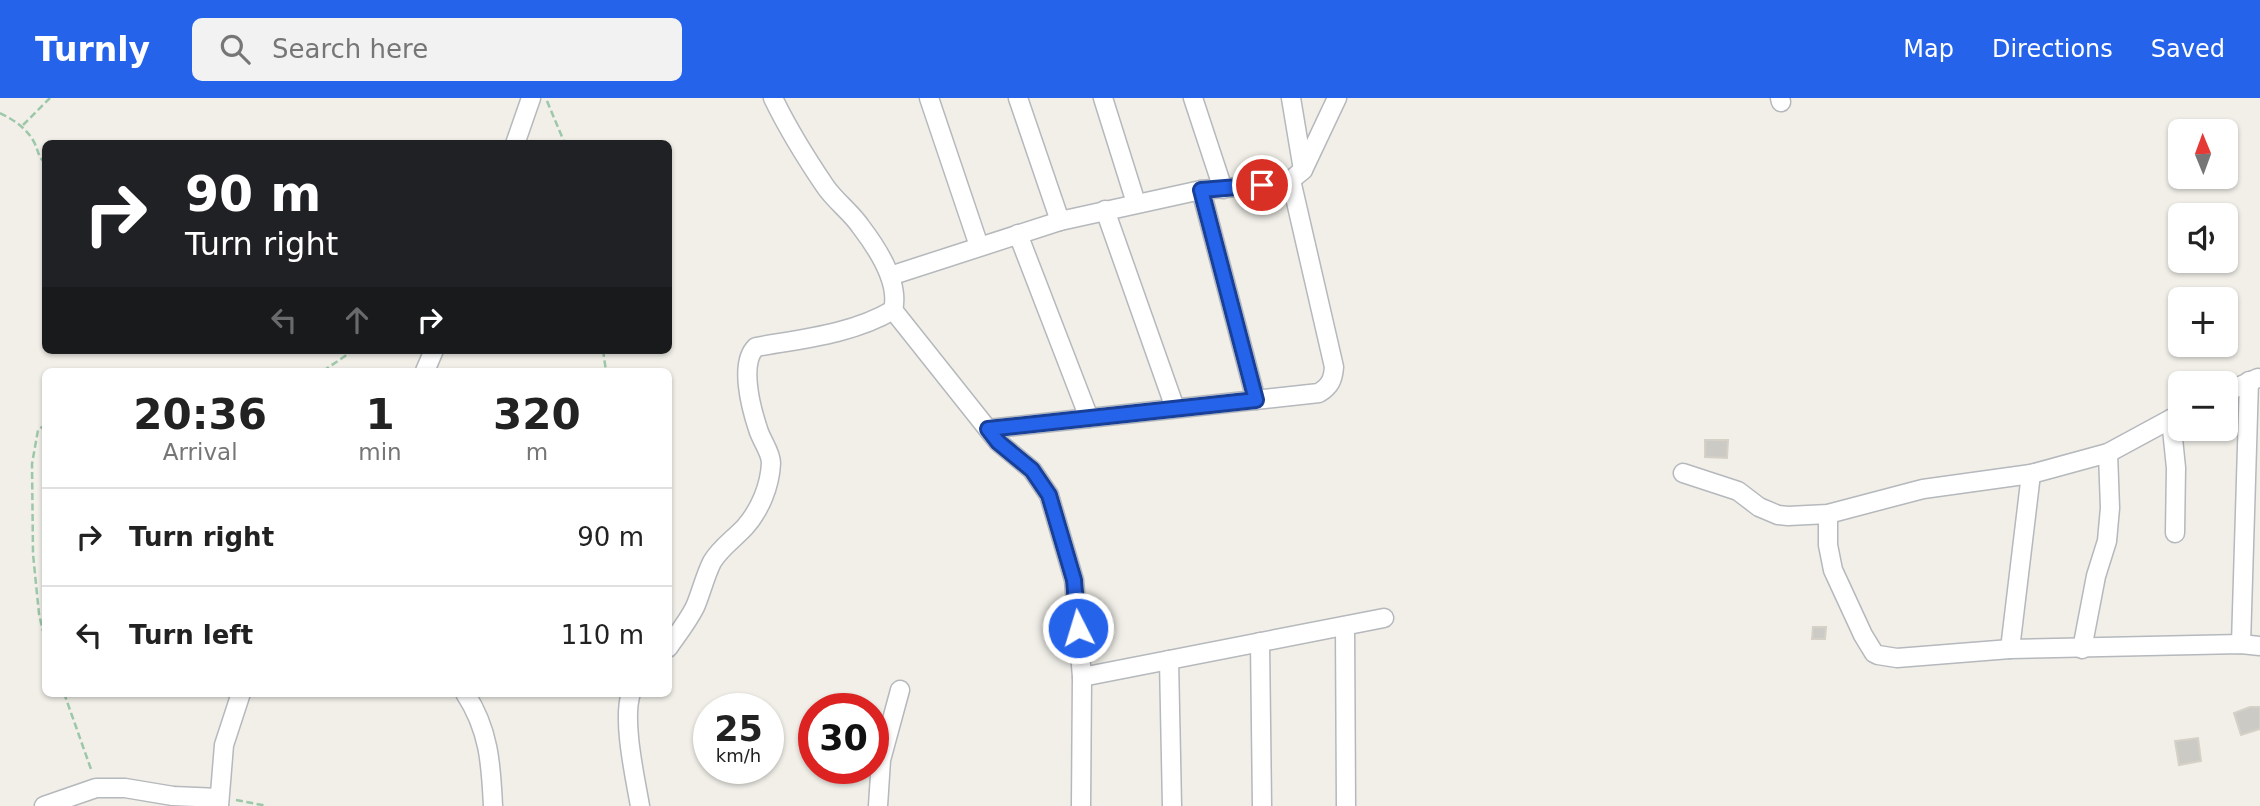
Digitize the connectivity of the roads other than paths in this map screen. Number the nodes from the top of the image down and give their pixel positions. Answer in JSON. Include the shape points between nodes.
{"nodes":[{"id":1,"x":531,"y":98,"type":"edge"},
{"id":2,"x":773,"y":98,"type":"edge"},
{"id":3,"x":929,"y":98,"type":"edge"},
{"id":4,"x":1018,"y":98,"type":"edge"},
{"id":5,"x":1103,"y":98,"type":"edge"},
{"id":6,"x":1193,"y":98,"type":"edge"},
{"id":7,"x":1291,"y":98,"type":"edge"},
{"id":8,"x":1337,"y":98,"type":"edge"},
{"id":9,"x":516,"y":140,"type":"edge"},
{"id":10,"x":1297,"y":175,"type":"junction"},
{"id":11,"x":1223,"y":189,"type":"junction"},
{"id":12,"x":1201,"y":190,"type":"junction"},
{"id":13,"x":1136,"y":203,"type":"junction"},
{"id":14,"x":1105,"y":211,"type":"junction"},
{"id":15,"x":1060,"y":221,"type":"junction"},
{"id":16,"x":1018,"y":234,"type":"junction"},
{"id":17,"x":979,"y":246,"type":"junction"},
{"id":18,"x":890,"y":276,"type":"junction"},
{"id":19,"x":893,"y":310,"type":"junction"},
{"id":20,"x":2255,"y":379,"type":"edge"},
{"id":21,"x":2238,"y":387,"type":"edge"},
{"id":22,"x":1256,"y":400,"type":"junction"},
{"id":23,"x":1175,"y":408,"type":"junction"},
{"id":24,"x":1089,"y":418,"type":"junction"},
{"id":25,"x":2168,"y":420,"type":"edge"},
{"id":26,"x":988,"y":429,"type":"junction"},
{"id":27,"x":2176,"y":441,"type":"edge"},
{"id":28,"x":2108,"y":453,"type":"junction"},
{"id":29,"x":1684,"y":473,"type":"dead end"},
{"id":30,"x":2031,"y":474,"type":"junction"},
{"id":31,"x":1828,"y":514,"type":"junction"},
{"id":32,"x":2175,"y":533,"type":"dead end"},
{"id":33,"x":1384,"y":618,"type":"dead end"},
{"id":34,"x":1345,"y":626,"type":"junction"},
{"id":35,"x":672,"y":642,"type":"edge"},
{"id":36,"x":1260,"y":642,"type":"junction"},
{"id":37,"x":2241,"y":644,"type":"junction"},
{"id":38,"x":2260,"y":646,"type":"edge"},
{"id":39,"x":2010,"y":649,"type":"junction"},
{"id":40,"x":2082,"y":649,"type":"junction"},
{"id":41,"x":1169,"y":660,"type":"junction"},
{"id":42,"x":1082,"y":677,"type":"junction"},
{"id":43,"x":900,"y":690,"type":"dead end"},
{"id":44,"x":240,"y":697,"type":"edge"},
{"id":45,"x":467,"y":697,"type":"edge"},
{"id":46,"x":630,"y":697,"type":"edge"},
{"id":47,"x":219,"y":802,"type":"edge"},
{"id":48,"x":44,"y":806,"type":"edge"},
{"id":49,"x":493,"y":806,"type":"edge"},
{"id":50,"x":640,"y":806,"type":"edge"},
{"id":51,"x":878,"y":806,"type":"edge"},
{"id":52,"x":1081,"y":806,"type":"edge"},
{"id":53,"x":1172,"y":806,"type":"edge"},
{"id":54,"x":1262,"y":806,"type":"edge"},
{"id":55,"x":1346,"y":806,"type":"edge"}],
"edges":[{"from":1,"to":9,"type":"street"},
{"from":2,"to":18,"type":"street","via":[[827,190],[861,226]]},
{"from":3,"to":17,"type":"street"},
{"from":4,"to":15,"type":"street"},
{"from":5,"to":13,"type":"street"},
{"from":6,"to":11,"type":"street"},
{"from":7,"to":10,"type":"street"},
{"from":8,"to":10,"type":"street"},
{"from":10,"to":11,"type":"street"},
{"from":10,"to":22,"type":"street","via":[[1333,378],[1319,393]]},
{"from":11,"to":12,"type":"street"},
{"from":12,"to":13,"type":"street"},
{"from":12,"to":22,"type":"street"},
{"from":13,"to":14,"type":"street"},
{"from":14,"to":15,"type":"street"},
{"from":14,"to":23,"type":"street"},
{"from":15,"to":16,"type":"street"},
{"from":16,"to":17,"type":"street"},
{"from":16,"to":24,"type":"street"},
{"from":17,"to":18,"type":"street"},
{"from":18,"to":19,"type":"street","via":[[896,299]]},
{"from":19,"to":26,"type":"street"},
{"from":19,"to":35,"type":"street","via":[[852,327],[750,352],[748,386],[757,428],[771,459],[769,481],[746,526],[713,561],[694,609]]},
{"from":20,"to":21,"type":"street"},
{"from":20,"to":37,"type":"street"},
{"from":22,"to":23,"type":"street"},
{"from":23,"to":24,"type":"street"},
{"from":24,"to":26,"type":"street"},
{"from":25,"to":28,"type":"street"},
{"from":26,"to":42,"type":"street","via":[[1032,470],[1049,495],[1074,580]]},
{"from":27,"to":32,"type":"street"},
{"from":28,"to":30,"type":"street"},
{"from":28,"to":40,"type":"street","via":[[2107,541]]},
{"from":29,"to":31,"type":"street","via":[[1738,491],[1778,515]]},
{"from":30,"to":31,"type":"street","via":[[1923,489]]},
{"from":30,"to":39,"type":"street"},
{"from":31,"to":39,"type":"street","via":[[1833,570],[1874,653],[1898,658]]},
{"from":33,"to":34,"type":"street"},
{"from":34,"to":36,"type":"street"},
{"from":34,"to":55,"type":"street"},
{"from":36,"to":41,"type":"street"},
{"from":36,"to":54,"type":"street"},
{"from":37,"to":38,"type":"street"},
{"from":37,"to":40,"type":"street"},
{"from":39,"to":40,"type":"street"},
{"from":41,"to":42,"type":"street"},
{"from":41,"to":53,"type":"street"},
{"from":42,"to":52,"type":"street"},
{"from":43,"to":51,"type":"street","via":[[881,760]]},
{"from":44,"to":47,"type":"street","via":[[224,745]]},
{"from":45,"to":49,"type":"street","via":[[485,730]]},
{"from":46,"to":50,"type":"street","via":[[628,712]]},
{"from":47,"to":48,"type":"street","via":[[96,788]]}]}
